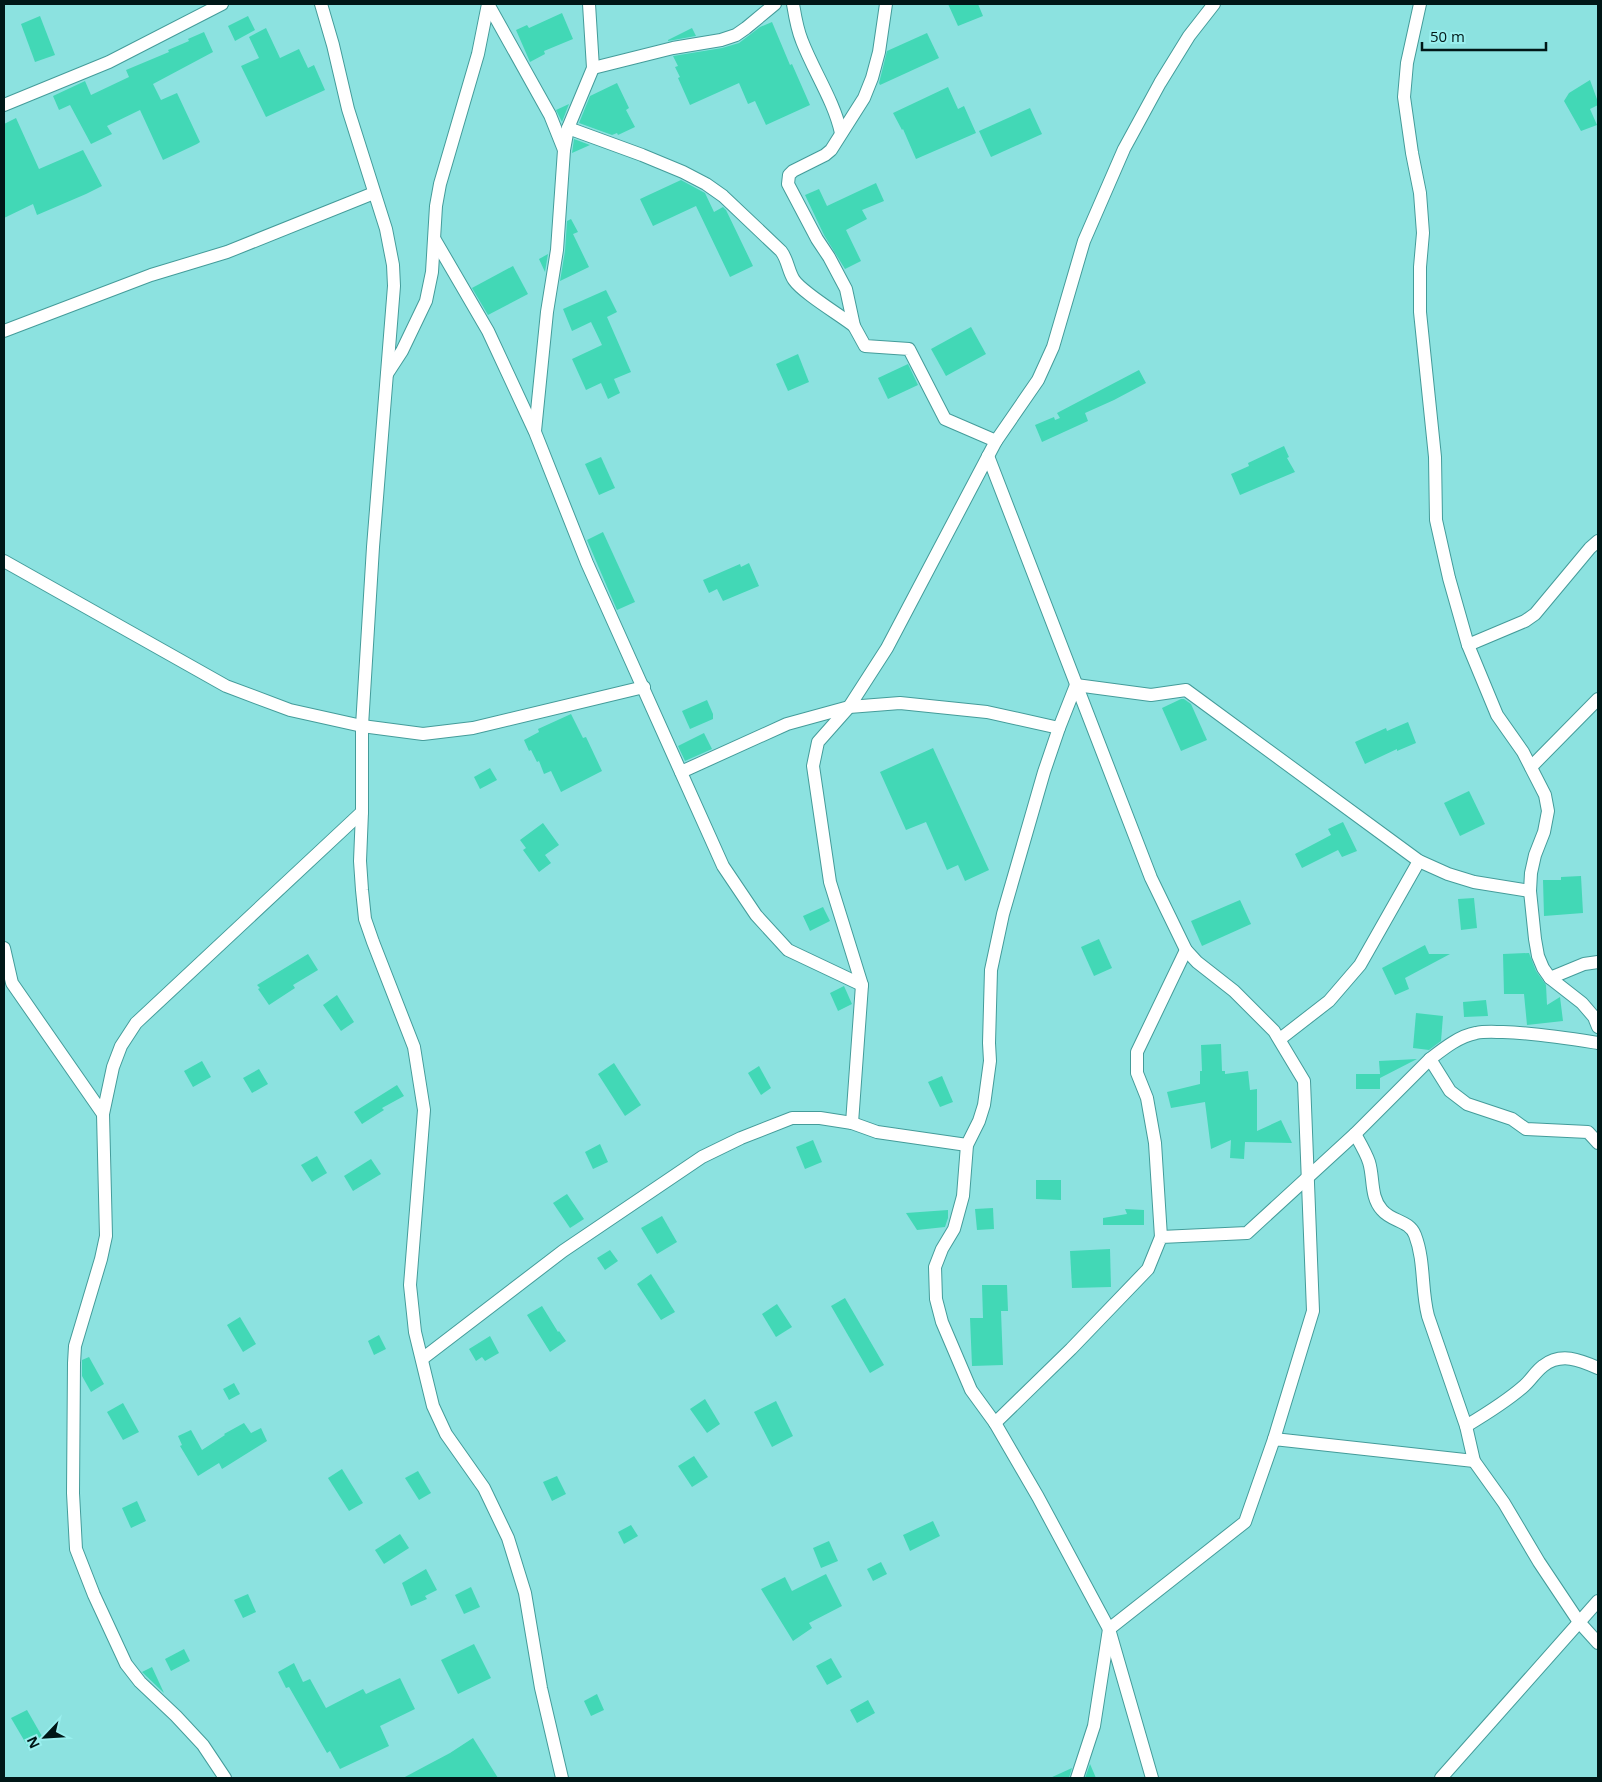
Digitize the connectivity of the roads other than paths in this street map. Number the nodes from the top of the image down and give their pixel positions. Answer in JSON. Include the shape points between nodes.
{"nodes":[{"id":1,"x":222,"y":4,"type":"edge"},
{"id":2,"x":321,"y":4,"type":"edge"},
{"id":3,"x":488,"y":4,"type":"edge"},
{"id":4,"x":589,"y":4,"type":"edge"},
{"id":5,"x":774,"y":4,"type":"edge"},
{"id":6,"x":793,"y":4,"type":"edge"},
{"id":7,"x":886,"y":4,"type":"edge"},
{"id":8,"x":1214,"y":4,"type":"edge"},
{"id":9,"x":1420,"y":4,"type":"edge"},
{"id":10,"x":593,"y":68,"type":"junction"},
{"id":11,"x":4,"y":105,"type":"edge"},
{"id":12,"x":568,"y":128,"type":"junction"},
{"id":13,"x":841,"y":134,"type":"junction"},
{"id":14,"x":564,"y":150,"type":"junction"},
{"id":15,"x":374,"y":193,"type":"junction"},
{"id":16,"x":435,"y":240,"type":"junction"},
{"id":17,"x":854,"y":326,"type":"junction"},
{"id":18,"x":4,"y":331,"type":"edge"},
{"id":19,"x":386,"y":375,"type":"junction"},
{"id":20,"x":535,"y":432,"type":"junction"},
{"id":21,"x":996,"y":441,"type":"junction"},
{"id":22,"x":988,"y":456,"type":"junction"},
{"id":23,"x":1598,"y":541,"type":"edge"},
{"id":24,"x":4,"y":561,"type":"edge"},
{"id":25,"x":1468,"y":645,"type":"junction"},
{"id":26,"x":1076,"y":685,"type":"junction"},
{"id":27,"x":644,"y":687,"type":"junction"},
{"id":28,"x":1598,"y":699,"type":"edge"},
{"id":29,"x":849,"y":707,"type":"junction"},
{"id":30,"x":362,"y":726,"type":"junction"},
{"id":31,"x":1059,"y":728,"type":"junction"},
{"id":32,"x":1531,"y":767,"type":"junction"},
{"id":33,"x":681,"y":772,"type":"junction"},
{"id":34,"x":362,"y":812,"type":"junction"},
{"id":35,"x":1419,"y":861,"type":"junction"},
{"id":36,"x":1530,"y":891,"type":"junction"},
{"id":37,"x":4,"y":948,"type":"edge"},
{"id":38,"x":1186,"y":950,"type":"junction"},
{"id":39,"x":1598,"y":962,"type":"edge"},
{"id":40,"x":1550,"y":978,"type":"junction"},
{"id":41,"x":8,"y":985,"type":"edge"},
{"id":42,"x":862,"y":985,"type":"junction"},
{"id":43,"x":1598,"y":1027,"type":"edge"},
{"id":44,"x":1280,"y":1039,"type":"junction"},
{"id":45,"x":1598,"y":1043,"type":"edge"},
{"id":46,"x":1430,"y":1059,"type":"junction"},
{"id":47,"x":103,"y":1114,"type":"junction"},
{"id":48,"x":852,"y":1123,"type":"junction"},
{"id":49,"x":1355,"y":1134,"type":"junction"},
{"id":50,"x":1598,"y":1143,"type":"edge"},
{"id":51,"x":967,"y":1145,"type":"junction"},
{"id":52,"x":1309,"y":1176,"type":"junction"},
{"id":53,"x":1161,"y":1237,"type":"junction"},
{"id":54,"x":422,"y":1359,"type":"junction"},
{"id":55,"x":1598,"y":1368,"type":"edge"},
{"id":56,"x":995,"y":1422,"type":"junction"},
{"id":57,"x":1466,"y":1426,"type":"junction"},
{"id":58,"x":1274,"y":1439,"type":"junction"},
{"id":59,"x":1474,"y":1461,"type":"junction"},
{"id":60,"x":1598,"y":1601,"type":"edge"},
{"id":61,"x":1579,"y":1622,"type":"junction"},
{"id":62,"x":1109,"y":1629,"type":"junction"},
{"id":63,"x":1598,"y":1643,"type":"edge"},
{"id":64,"x":226,"y":1778,"type":"edge"},
{"id":65,"x":562,"y":1778,"type":"edge"},
{"id":66,"x":1077,"y":1778,"type":"edge"},
{"id":67,"x":1152,"y":1778,"type":"edge"},
{"id":68,"x":1441,"y":1778,"type":"edge"}],
"edges":[{"from":1,"to":11,"type":"street","via":[[109,62]]},
{"from":2,"to":15,"type":"street"},
{"from":3,"to":14,"type":"street","via":[[550,114]]},
{"from":3,"to":16,"type":"street","via":[[478,54],[440,184]]},
{"from":4,"to":10,"type":"street"},
{"from":5,"to":10,"type":"street","via":[[746,28],[721,40]]},
{"from":6,"to":13,"type":"street","via":[[802,41]]},
{"from":7,"to":13,"type":"street","via":[[872,78],[864,98]]},
{"from":8,"to":21,"type":"street","via":[[1160,82],[1124,149],[1084,241],[1053,347],[1038,380]]},
{"from":9,"to":25,"type":"street","via":[[1407,63],[1404,97],[1424,233],[1420,312],[1435,457],[1436,520]]},
{"from":10,"to":12,"type":"street"},
{"from":12,"to":14,"type":"street"},
{"from":12,"to":17,"type":"street","via":[[675,169],[711,187],[781,251],[799,286]]},
{"from":13,"to":17,"type":"street","via":[[825,155],[789,174],[788,184],[846,289]]},
{"from":14,"to":20,"type":"street","via":[[557,250]]},
{"from":15,"to":18,"type":"street","via":[[227,252],[151,275]]},
{"from":15,"to":19,"type":"street","via":[[393,265]]},
{"from":16,"to":19,"type":"street","via":[[426,300],[402,351]]},
{"from":16,"to":20,"type":"street","via":[[488,331]]},
{"from":17,"to":21,"type":"street","via":[[865,346],[909,349],[945,419]]},
{"from":19,"to":30,"type":"street"},
{"from":20,"to":27,"type":"street","via":[[588,563]]},
{"from":21,"to":22,"type":"street"},
{"from":22,"to":26,"type":"street"},
{"from":22,"to":29,"type":"street","via":[[887,648]]},
{"from":23,"to":25,"type":"street","via":[[1535,614]]},
{"from":24,"to":30,"type":"street","via":[[226,686],[290,710]]},
{"from":25,"to":32,"type":"street","via":[[1497,715]]},
{"from":26,"to":31,"type":"street"},
{"from":26,"to":35,"type":"street","via":[[1151,695],[1186,690]]},
{"from":26,"to":38,"type":"street","via":[[1151,878]]},
{"from":27,"to":30,"type":"street","via":[[473,728],[423,734]]},
{"from":27,"to":33,"type":"street"},
{"from":28,"to":32,"type":"street"},
{"from":29,"to":31,"type":"street","via":[[900,703],[987,712]]},
{"from":29,"to":33,"type":"street","via":[[787,724]]},
{"from":29,"to":42,"type":"street","via":[[818,742],[813,766],[830,882]]},
{"from":30,"to":34,"type":"street"},
{"from":31,"to":51,"type":"street","via":[[1003,914],[991,970],[990,1061],[984,1105]]},
{"from":32,"to":36,"type":"street","via":[[1545,795],[1548,811],[1531,872]]},
{"from":33,"to":42,"type":"street","via":[[723,866],[756,915],[788,950]]},
{"from":34,"to":47,"type":"street","via":[[136,1023],[121,1046],[113,1067]]},
{"from":34,"to":54,"type":"street","via":[[360,861],[365,919],[414,1047],[424,1110],[410,1285],[415,1332]]},
{"from":35,"to":36,"type":"street","via":[[1474,882]]},
{"from":35,"to":44,"type":"street","via":[[1360,965],[1329,1001]]},
{"from":36,"to":40,"type":"street","via":[[1534,940],[1543,968]]},
{"from":37,"to":41,"type":"street"},
{"from":38,"to":44,"type":"street","via":[[1234,991]]},
{"from":38,"to":53,"type":"street","via":[[1137,1052],[1137,1073],[1147,1098],[1156,1142]]},
{"from":39,"to":40,"type":"street","via":[[1584,964]]},
{"from":40,"to":43,"type":"street","via":[[1582,1003]]},
{"from":41,"to":47,"type":"street"},
{"from":42,"to":48,"type":"street"},
{"from":44,"to":52,"type":"street","via":[[1304,1081]]},
{"from":45,"to":46,"type":"street","via":[[1532,1032],[1476,1032]]},
{"from":46,"to":49,"type":"street"},
{"from":46,"to":50,"type":"street","via":[[1450,1091],[1467,1104],[1512,1119],[1526,1129],[1588,1132]]},
{"from":47,"to":64,"type":"street","via":[[106,1236],[75,1346],[73,1493],[76,1549],[126,1664],[203,1745]]},
{"from":48,"to":51,"type":"street","via":[[877,1132]]},
{"from":48,"to":54,"type":"street","via":[[792,1118],[702,1157],[563,1251]]},
{"from":49,"to":52,"type":"street"},
{"from":49,"to":57,"type":"street","via":[[1369,1163],[1374,1195],[1382,1210],[1406,1224],[1415,1234],[1420,1249],[1424,1302]]},
{"from":51,"to":56,"type":"street","via":[[963,1196],[954,1229],[935,1267],[936,1299],[942,1322],[971,1390]]},
{"from":52,"to":53,"type":"street","via":[[1247,1233]]},
{"from":52,"to":58,"type":"street","via":[[1314,1311]]},
{"from":53,"to":56,"type":"street","via":[[1148,1269]]},
{"from":54,"to":65,"type":"street","via":[[433,1406],[446,1434],[484,1488],[508,1538],[525,1593],[541,1688]]},
{"from":55,"to":57,"type":"street","via":[[1569,1358],[1550,1361],[1524,1386]]},
{"from":56,"to":62,"type":"street"},
{"from":57,"to":59,"type":"street"},
{"from":58,"to":59,"type":"street"},
{"from":58,"to":62,"type":"street","via":[[1245,1522]]},
{"from":59,"to":61,"type":"street"},
{"from":60,"to":61,"type":"street"},
{"from":61,"to":63,"type":"street"},
{"from":61,"to":68,"type":"street"},
{"from":62,"to":66,"type":"street","via":[[1094,1726]]},
{"from":62,"to":67,"type":"street"}]}
